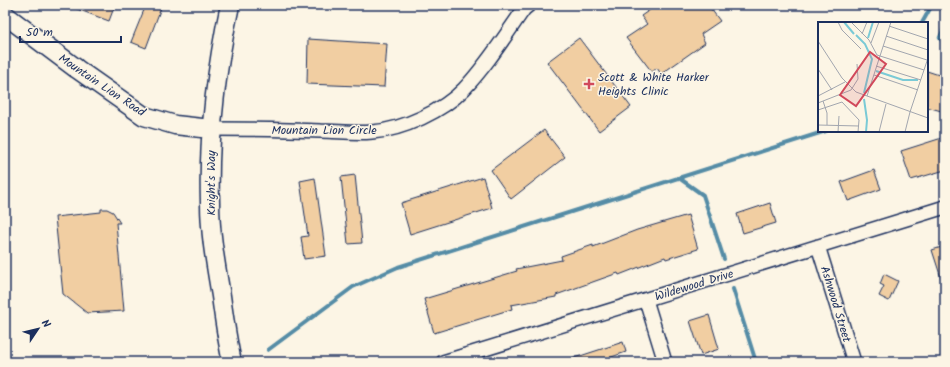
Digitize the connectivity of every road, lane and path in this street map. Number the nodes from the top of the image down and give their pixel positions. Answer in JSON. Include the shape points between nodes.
{"nodes":[{"id":1,"x":230,"y":5,"type":"edge"},
{"id":2,"x":529,"y":5,"type":"edge"},
{"id":3,"x":5,"y":15,"type":"edge"},
{"id":4,"x":211,"y":129,"type":"junction"},
{"id":5,"x":945,"y":207,"type":"edge"},
{"id":6,"x":818,"y":246,"type":"junction"},
{"id":7,"x":646,"y":300,"type":"junction"},
{"id":8,"x":232,"y":362,"type":"edge"},
{"id":9,"x":443,"y":362,"type":"edge"},
{"id":10,"x":665,"y":362,"type":"edge"},
{"id":11,"x":854,"y":362,"type":"edge"}],
"edges":[{"from":1,"to":4,"type":"main road","name":"Knight's Way","via":[[223,36]]},
{"from":2,"to":4,"type":"street","name":"Mountain Lion Circle","via":[[463,90],[428,114],[399,126],[372,132]]},
{"from":3,"to":4,"type":"main road","name":"Mountain Lion Road","via":[[144,116],[175,125]]},
{"from":4,"to":8,"type":"main road","name":"Knight's Way","via":[[210,211],[214,253]]},
{"from":5,"to":6,"type":"street","name":"Wildewood Drive"},
{"from":6,"to":7,"type":"street","name":"Wildewood Drive"},
{"from":6,"to":11,"type":"street","name":"Ashwood Street"},
{"from":7,"to":9,"type":"street","name":"Wildewood Drive"},
{"from":7,"to":10,"type":"street"}]}
